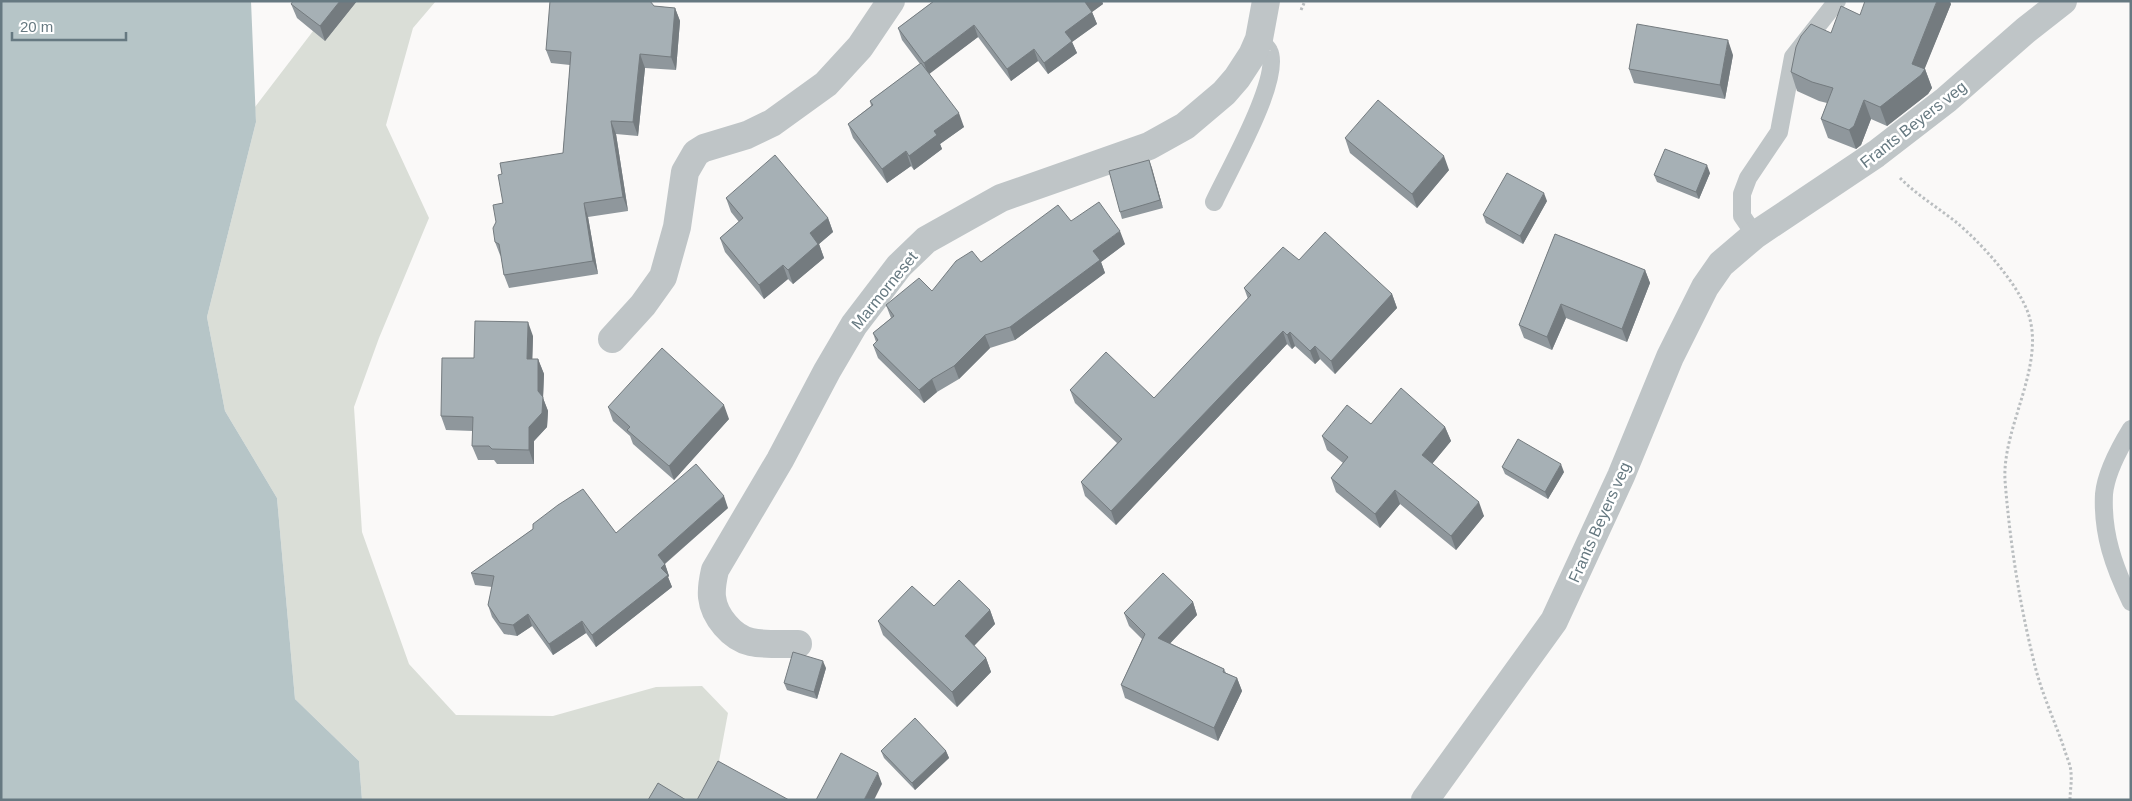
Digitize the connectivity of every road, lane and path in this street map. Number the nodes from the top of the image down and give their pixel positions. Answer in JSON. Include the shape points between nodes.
{"nodes":[{"id":1,"x":891,"y":1,"type":"edge"},
{"id":2,"x":1266,"y":1,"type":"edge"},
{"id":3,"x":1837,"y":1,"type":"edge"},
{"id":4,"x":2063,"y":1,"type":"edge"},
{"id":5,"x":1259,"y":39,"type":"junction"},
{"id":6,"x":1876,"y":154,"type":"junction"},
{"id":7,"x":1214,"y":202,"type":"dead end"},
{"id":8,"x":1755,"y":235,"type":"junction"},
{"id":9,"x":612,"y":339,"type":"dead end"},
{"id":10,"x":2131,"y":429,"type":"edge"},
{"id":11,"x":2131,"y":602,"type":"edge"},
{"id":12,"x":798,"y":644,"type":"dead end"},
{"id":13,"x":1425,"y":800,"type":"edge"},
{"id":14,"x":2070,"y":800,"type":"edge"}],
"edges":[{"from":1,"to":9,"type":"street","via":[[860,46],[826,84],[772,123],[696,153],[686,172],[677,227],[663,277]]},
{"from":2,"to":5,"type":"street","name":"Marmorneset"},
{"from":3,"to":8,"type":"lane","via":[[1793,57],[1778,132],[1748,178],[1742,194],[1742,216]]},
{"from":4,"to":6,"type":"street","name":"Frants Beyers veg","via":[[1946,100]]},
{"from":5,"to":7,"type":"lane","via":[[1270,52],[1271,63],[1262,99],[1245,142]]},
{"from":5,"to":12,"type":"street","name":"Marmorneset","via":[[1237,78],[1185,126],[1149,146],[1001,198],[926,240],[899,266],[854,325],[715,570],[712,586],[712,600],[717,613],[738,637],[751,642]]},
{"from":6,"to":8,"type":"street","name":"Frants Beyers veg"},
{"from":6,"to":14,"type":"path","via":[[1914,191],[1956,223],[1989,254],[2027,310],[2032,336],[2028,376],[2010,441],[2005,475],[2008,527],[2037,672],[2071,772]]},
{"from":8,"to":13,"type":"street","name":"Frants Beyers veg","via":[[1721,264],[1705,286],[1670,356],[1621,476],[1554,621]]},
{"from":10,"to":11,"type":"lane","via":[[2117,454],[2104,493],[2110,554]]}]}
